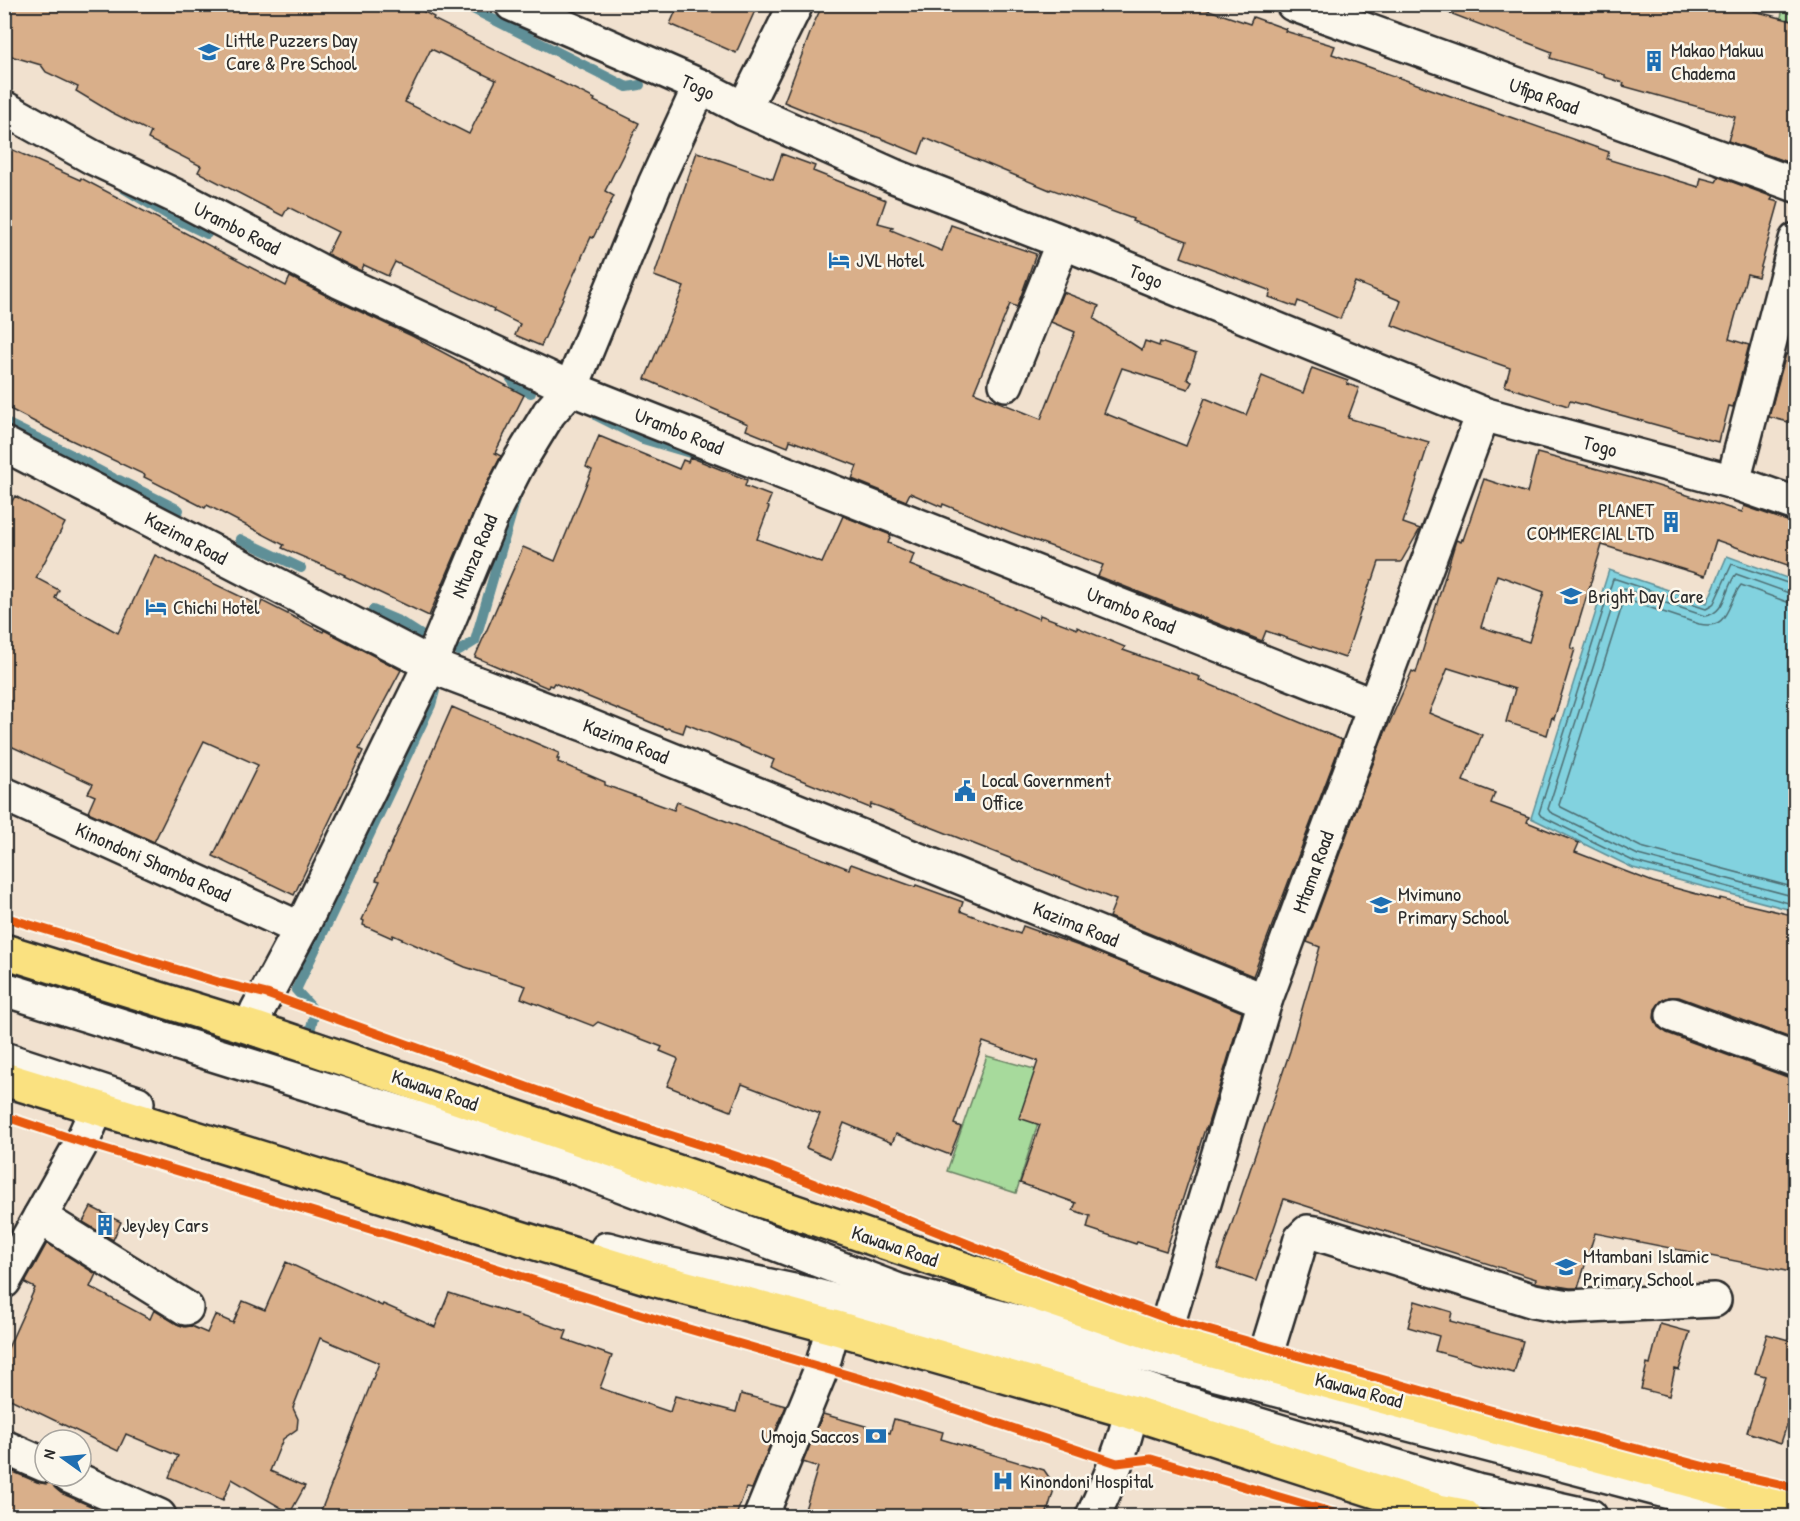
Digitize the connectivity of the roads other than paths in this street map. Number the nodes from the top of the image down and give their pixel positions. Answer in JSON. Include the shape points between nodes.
{"nodes":[{"id":1,"x":512,"y":4,"type":"edge"},
{"id":2,"x":796,"y":4,"type":"edge"},
{"id":3,"x":1293,"y":4,"type":"edge"},
{"id":4,"x":700,"y":86,"type":"junction"},
{"id":5,"x":4,"y":108,"type":"edge"},
{"id":6,"x":744,"y":109,"type":"junction"},
{"id":7,"x":1796,"y":185,"type":"edge"},
{"id":8,"x":1796,"y":240,"type":"edge"},
{"id":9,"x":1063,"y":242,"type":"junction"},
{"id":10,"x":1005,"y":384,"type":"dead end"},
{"id":11,"x":571,"y":388,"type":"junction"},
{"id":12,"x":1483,"y":414,"type":"junction"},
{"id":13,"x":4,"y":444,"type":"edge"},
{"id":14,"x":1733,"y":482,"type":"junction"},
{"id":15,"x":1796,"y":504,"type":"edge"},
{"id":16,"x":431,"y":663,"type":"junction"},
{"id":17,"x":1374,"y":706,"type":"junction"},
{"id":18,"x":4,"y":794,"type":"edge"},
{"id":19,"x":301,"y":929,"type":"junction"},
{"id":20,"x":4,"y":951,"type":"edge"},
{"id":21,"x":4,"y":989,"type":"edge"},
{"id":22,"x":1265,"y":1001,"type":"junction"},
{"id":23,"x":1673,"y":1015,"type":"dead end"},
{"id":24,"x":256,"y":1029,"type":"junction"},
{"id":25,"x":4,"y":1059,"type":"edge"},
{"id":26,"x":1796,"y":1060,"type":"edge"},
{"id":27,"x":4,"y":1079,"type":"edge"},
{"id":28,"x":98,"y":1108,"type":"junction"},
{"id":29,"x":40,"y":1217,"type":"junction"},
{"id":30,"x":4,"y":1281,"type":"edge"},
{"id":31,"x":1714,"y":1300,"type":"dead end"},
{"id":32,"x":186,"y":1308,"type":"dead end"},
{"id":33,"x":833,"y":1327,"type":"junction"},
{"id":34,"x":1161,"y":1336,"type":"junction"},
{"id":35,"x":1263,"y":1364,"type":"junction"},
{"id":36,"x":1131,"y":1412,"type":"junction"},
{"id":37,"x":4,"y":1447,"type":"edge"},
{"id":38,"x":33,"y":1460,"type":"edge"},
{"id":39,"x":93,"y":1487,"type":"edge"},
{"id":40,"x":1796,"y":1509,"type":"edge"},
{"id":41,"x":1446,"y":1515,"type":"edge"},
{"id":42,"x":159,"y":1516,"type":"edge"},
{"id":43,"x":760,"y":1516,"type":"edge"},
{"id":44,"x":1094,"y":1516,"type":"edge"},
{"id":45,"x":1590,"y":1516,"type":"edge"},
{"id":46,"x":1764,"y":1516,"type":"edge"}],
"edges":[{"from":1,"to":4,"type":"street","name":"Togo"},
{"from":2,"to":6,"type":"street"},
{"from":3,"to":7,"type":"street","name":"Ufipa Road"},
{"from":4,"to":6,"type":"street","name":"Togo"},
{"from":4,"to":11,"type":"street","name":"Ntunza Road"},
{"from":5,"to":11,"type":"street","name":"Urambo Road","via":[[339,281]]},
{"from":6,"to":9,"type":"street","name":"Togo","via":[[894,176]]},
{"from":8,"to":14,"type":"street"},
{"from":9,"to":10,"type":"street"},
{"from":9,"to":12,"type":"street","name":"Togo"},
{"from":11,"to":16,"type":"street","name":"Ntunza Road","via":[[549,413],[496,506]]},
{"from":11,"to":17,"type":"street","name":"Urambo Road"},
{"from":12,"to":14,"type":"street","name":"Togo"},
{"from":12,"to":17,"type":"street","name":"Mtama Road"},
{"from":13,"to":16,"type":"street","name":"Kazima Road"},
{"from":14,"to":15,"type":"street","name":"Togo"},
{"from":16,"to":19,"type":"street","name":"Ntunza Road"},
{"from":16,"to":22,"type":"street","name":"Kazima Road"},
{"from":17,"to":22,"type":"street","name":"Mtama Road"},
{"from":18,"to":19,"type":"street","name":"Kinondoni Shamba Road"},
{"from":19,"to":24,"type":"street","name":"Ntunza Road","via":[[257,1011]]},
{"from":20,"to":24,"type":"main road","name":"Kawawa Road"},
{"from":21,"to":46,"type":"street","name":"Kawawa Road","via":[[575,1167],[899,1291]]},
{"from":22,"to":34,"type":"street","name":"Mtama Road"},
{"from":23,"to":26,"type":"street"},
{"from":24,"to":34,"type":"main road","name":"Kawawa Road"},
{"from":25,"to":45,"type":"street","via":[[576,1240],[947,1330],[1060,1361],[1477,1491]]},
{"from":27,"to":28,"type":"main road"},
{"from":28,"to":29,"type":"street"},
{"from":28,"to":33,"type":"main road","via":[[653,1279]]},
{"from":29,"to":30,"type":"street"},
{"from":29,"to":32,"type":"street"},
{"from":31,"to":35,"type":"street","via":[[1569,1307],[1534,1301],[1308,1232],[1301,1239]]},
{"from":33,"to":36,"type":"main road"},
{"from":33,"to":43,"type":"street","via":[[822,1367]]},
{"from":34,"to":35,"type":"main road","name":"Kawawa Road"},
{"from":35,"to":40,"type":"main road","name":"Kawawa Road"},
{"from":36,"to":41,"type":"main road"},
{"from":36,"to":44,"type":"street","via":[[1125,1441]]},
{"from":37,"to":38,"type":"street"},
{"from":39,"to":42,"type":"street"}]}
